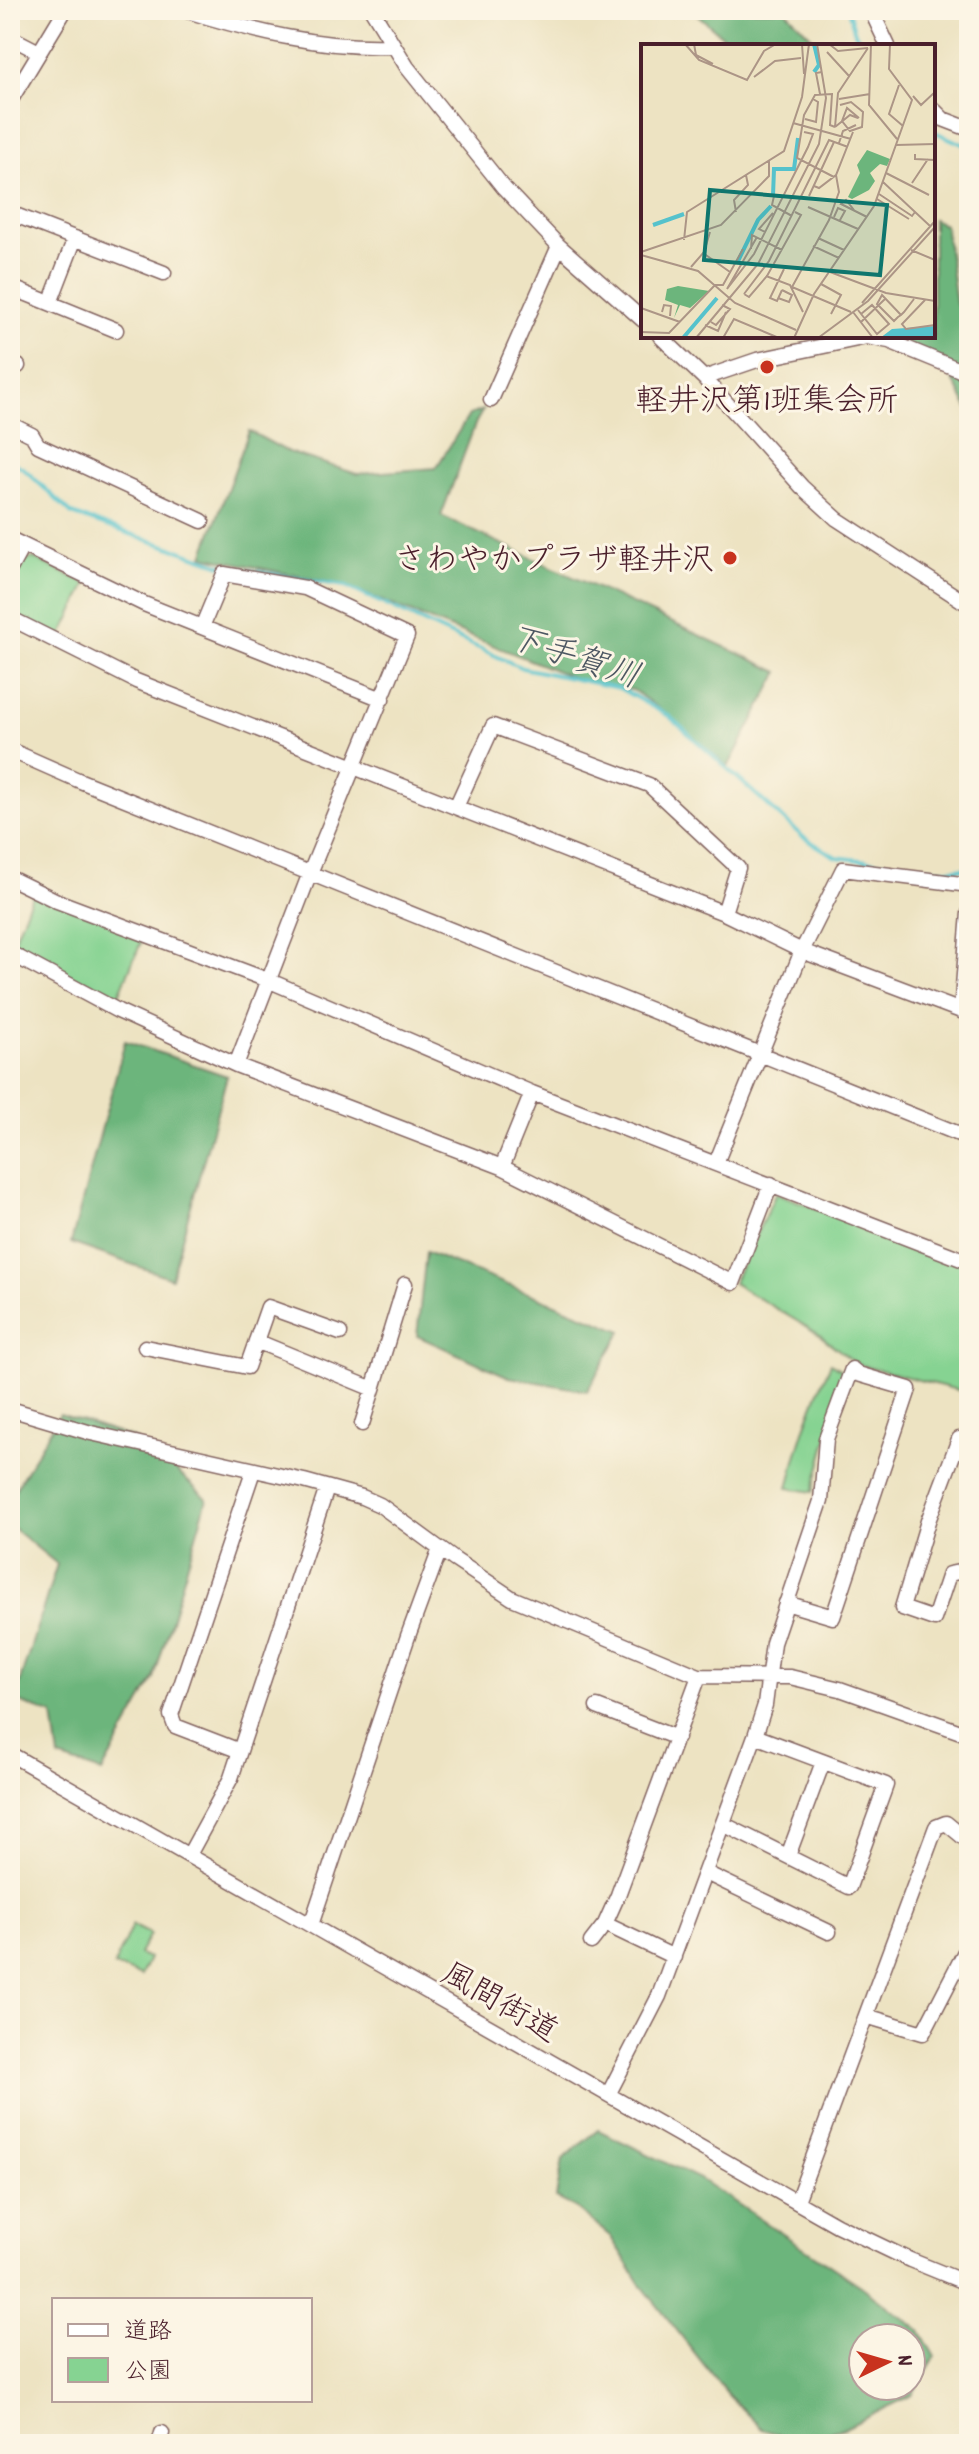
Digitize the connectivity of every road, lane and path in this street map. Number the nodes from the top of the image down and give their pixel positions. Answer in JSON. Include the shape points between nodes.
{"nodes":[{"id":1,"x":65,"y":10,"type":"edge"},
{"id":2,"x":184,"y":10,"type":"edge"},
{"id":3,"x":372,"y":10,"type":"edge"},
{"id":4,"x":871,"y":10,"type":"edge"},
{"id":5,"x":10,"y":37,"type":"edge"},
{"id":6,"x":887,"y":44,"type":"edge"},
{"id":7,"x":392,"y":46,"type":"junction"},
{"id":8,"x":39,"y":52,"type":"junction"},
{"id":9,"x":10,"y":101,"type":"edge"},
{"id":10,"x":935,"y":111,"type":"edge"},
{"id":11,"x":969,"y":129,"type":"edge"},
{"id":12,"x":10,"y":213,"type":"edge"},
{"id":13,"x":75,"y":238,"type":"junction"},
{"id":14,"x":559,"y":246,"type":"junction"},
{"id":15,"x":164,"y":273,"type":"dead end"},
{"id":16,"x":10,"y":287,"type":"edge"},
{"id":17,"x":50,"y":303,"type":"junction"},
{"id":18,"x":641,"y":318,"type":"edge"},
{"id":19,"x":116,"y":330,"type":"dead end"},
{"id":20,"x":662,"y":338,"type":"edge"},
{"id":21,"x":862,"y":338,"type":"edge"},
{"id":22,"x":872,"y":338,"type":"edge"},
{"id":23,"x":969,"y":377,"type":"edge"},
{"id":24,"x":704,"y":378,"type":"junction"},
{"id":25,"x":491,"y":400,"type":"dead end"},
{"id":26,"x":10,"y":424,"type":"edge"},
{"id":27,"x":202,"y":521,"type":"dead end"},
{"id":28,"x":16,"y":543,"type":"edge"},
{"id":29,"x":10,"y":569,"type":"edge"},
{"id":30,"x":969,"y":605,"type":"edge"},
{"id":31,"x":10,"y":618,"type":"edge"},
{"id":32,"x":202,"y":627,"type":"junction"},
{"id":33,"x":382,"y":699,"type":"junction"},
{"id":34,"x":10,"y":750,"type":"edge"},
{"id":35,"x":354,"y":767,"type":"junction"},
{"id":36,"x":456,"y":807,"type":"junction"},
{"id":37,"x":310,"y":873,"type":"junction"},
{"id":38,"x":10,"y":878,"type":"edge"},
{"id":39,"x":969,"y":885,"type":"edge"},
{"id":40,"x":724,"y":913,"type":"junction"},
{"id":41,"x":969,"y":913,"type":"edge"},
{"id":42,"x":802,"y":951,"type":"junction"},
{"id":43,"x":10,"y":953,"type":"edge"},
{"id":44,"x":270,"y":981,"type":"junction"},
{"id":45,"x":965,"y":1012,"type":"edge"},
{"id":46,"x":758,"y":1054,"type":"junction"},
{"id":47,"x":236,"y":1065,"type":"junction"},
{"id":48,"x":532,"y":1093,"type":"junction"},
{"id":49,"x":969,"y":1138,"type":"edge"},
{"id":50,"x":716,"y":1163,"type":"junction"},
{"id":51,"x":502,"y":1167,"type":"junction"},
{"id":52,"x":771,"y":1184,"type":"junction"},
{"id":53,"x":969,"y":1262,"type":"edge"},
{"id":54,"x":405,"y":1284,"type":"dead end"},
{"id":55,"x":340,"y":1333,"type":"dead end"},
{"id":56,"x":256,"y":1341,"type":"junction"},
{"id":57,"x":145,"y":1347,"type":"dead end"},
{"id":58,"x":373,"y":1389,"type":"junction"},
{"id":59,"x":10,"y":1409,"type":"edge"},
{"id":60,"x":362,"y":1424,"type":"dead end"},
{"id":61,"x":969,"y":1443,"type":"edge"},
{"id":62,"x":253,"y":1471,"type":"junction"},
{"id":63,"x":327,"y":1488,"type":"junction"},
{"id":64,"x":440,"y":1549,"type":"junction"},
{"id":65,"x":969,"y":1570,"type":"edge"},
{"id":66,"x":786,"y":1603,"type":"junction"},
{"id":67,"x":769,"y":1675,"type":"junction"},
{"id":68,"x":699,"y":1676,"type":"junction"},
{"id":69,"x":597,"y":1707,"type":"dead end"},
{"id":70,"x":969,"y":1735,"type":"edge"},
{"id":71,"x":755,"y":1736,"type":"junction"},
{"id":72,"x":677,"y":1738,"type":"junction"},
{"id":73,"x":240,"y":1751,"type":"junction"},
{"id":74,"x":10,"y":1754,"type":"edge"},
{"id":75,"x":823,"y":1762,"type":"junction"},
{"id":76,"x":723,"y":1824,"type":"junction"},
{"id":77,"x":969,"y":1842,"type":"edge"},
{"id":78,"x":189,"y":1855,"type":"junction"},
{"id":79,"x":788,"y":1856,"type":"junction"},
{"id":80,"x":706,"y":1873,"type":"junction"},
{"id":81,"x":605,"y":1924,"type":"junction"},
{"id":82,"x":311,"y":1925,"type":"junction"},
{"id":83,"x":829,"y":1932,"type":"dead end"},
{"id":84,"x":591,"y":1942,"type":"dead end"},
{"id":85,"x":969,"y":1944,"type":"edge"},
{"id":86,"x":674,"y":1957,"type":"junction"},
{"id":87,"x":866,"y":2016,"type":"junction"},
{"id":88,"x":609,"y":2093,"type":"junction"},
{"id":89,"x":797,"y":2201,"type":"junction"},
{"id":90,"x":969,"y":2284,"type":"edge"}],
"edges":[{"from":1,"to":8,"type":"street"},
{"from":2,"to":7,"type":"street","via":[[295,39]]},
{"from":3,"to":7,"type":"street"},
{"from":4,"to":6,"type":"street"},
{"from":5,"to":8,"type":"street"},
{"from":7,"to":14,"type":"street","via":[[504,188]]},
{"from":8,"to":9,"type":"street"},
{"from":10,"to":11,"type":"street"},
{"from":12,"to":13,"type":"street"},
{"from":13,"to":15,"type":"street"},
{"from":13,"to":17,"type":"street"},
{"from":14,"to":18,"type":"street"},
{"from":14,"to":25,"type":"street"},
{"from":16,"to":17,"type":"street"},
{"from":17,"to":19,"type":"street"},
{"from":20,"to":24,"type":"street"},
{"from":21,"to":24,"type":"street","via":[[757,360]]},
{"from":22,"to":23,"type":"street"},
{"from":24,"to":30,"type":"street","via":[[837,519]]},
{"from":26,"to":27,"type":"street","via":[[32,435],[38,445]]},
{"from":28,"to":29,"type":"street"},
{"from":28,"to":32,"type":"street"},
{"from":31,"to":35,"type":"street","via":[[136,681]]},
{"from":32,"to":33,"type":"street"},
{"from":32,"to":33,"type":"street","via":[[224,574],[305,588],[407,636]]},
{"from":33,"to":35,"type":"street"},
{"from":34,"to":37,"type":"street"},
{"from":35,"to":36,"type":"street"},
{"from":35,"to":37,"type":"street"},
{"from":36,"to":40,"type":"street"},
{"from":36,"to":40,"type":"street","via":[[493,726],[649,785],[738,868]]},
{"from":37,"to":44,"type":"street"},
{"from":37,"to":46,"type":"street"},
{"from":38,"to":44,"type":"street","via":[[57,901]]},
{"from":39,"to":42,"type":"street","via":[[843,869]]},
{"from":40,"to":42,"type":"street"},
{"from":41,"to":45,"type":"street"},
{"from":42,"to":45,"type":"street"},
{"from":42,"to":46,"type":"street"},
{"from":43,"to":47,"type":"street","via":[[118,1011]]},
{"from":44,"to":47,"type":"street"},
{"from":44,"to":48,"type":"street"},
{"from":46,"to":49,"type":"street"},
{"from":46,"to":50,"type":"street"},
{"from":47,"to":51,"type":"street"},
{"from":48,"to":50,"type":"street"},
{"from":48,"to":51,"type":"street"},
{"from":50,"to":52,"type":"street"},
{"from":51,"to":52,"type":"street","via":[[733,1283]]},
{"from":52,"to":53,"type":"street"},
{"from":54,"to":58,"type":"street"},
{"from":55,"to":56,"type":"street","via":[[268,1307]]},
{"from":56,"to":57,"type":"street","via":[[247,1367]]},
{"from":56,"to":58,"type":"street"},
{"from":58,"to":60,"type":"street"},
{"from":59,"to":62,"type":"street"},
{"from":61,"to":65,"type":"street","via":[[959,1439],[902,1608],[934,1619],[949,1574]]},
{"from":62,"to":63,"type":"street"},
{"from":62,"to":73,"type":"street","via":[[171,1715],[175,1726]]},
{"from":63,"to":64,"type":"street","via":[[380,1505]]},
{"from":63,"to":73,"type":"street"},
{"from":64,"to":68,"type":"street","via":[[512,1598]]},
{"from":64,"to":82,"type":"street"},
{"from":66,"to":66,"type":"street","via":[[821,1501],[826,1439],[852,1369],[909,1389],[833,1617]]},
{"from":66,"to":67,"type":"street"},
{"from":67,"to":68,"type":"street"},
{"from":67,"to":70,"type":"street","via":[[840,1689]]},
{"from":67,"to":71,"type":"street"},
{"from":68,"to":72,"type":"street"},
{"from":69,"to":72,"type":"street"},
{"from":71,"to":75,"type":"street"},
{"from":71,"to":76,"type":"street"},
{"from":72,"to":81,"type":"street"},
{"from":73,"to":78,"type":"street"},
{"from":74,"to":78,"type":"street","name":"風間街道"},
{"from":75,"to":79,"type":"street"},
{"from":75,"to":79,"type":"street","via":[[886,1785],[849,1887]]},
{"from":76,"to":79,"type":"street"},
{"from":76,"to":80,"type":"street"},
{"from":77,"to":87,"type":"street","via":[[946,1823],[936,1827]]},
{"from":78,"to":82,"type":"street","name":"風間街道"},
{"from":80,"to":83,"type":"street"},
{"from":80,"to":86,"type":"street"},
{"from":81,"to":84,"type":"street"},
{"from":81,"to":86,"type":"street"},
{"from":82,"to":88,"type":"street","name":"風間街道"},
{"from":85,"to":87,"type":"street","via":[[923,2033]]},
{"from":86,"to":88,"type":"street"},
{"from":87,"to":89,"type":"street"},
{"from":88,"to":89,"type":"street","name":"風間街道"},
{"from":89,"to":90,"type":"street","name":"風間街道"}]}
